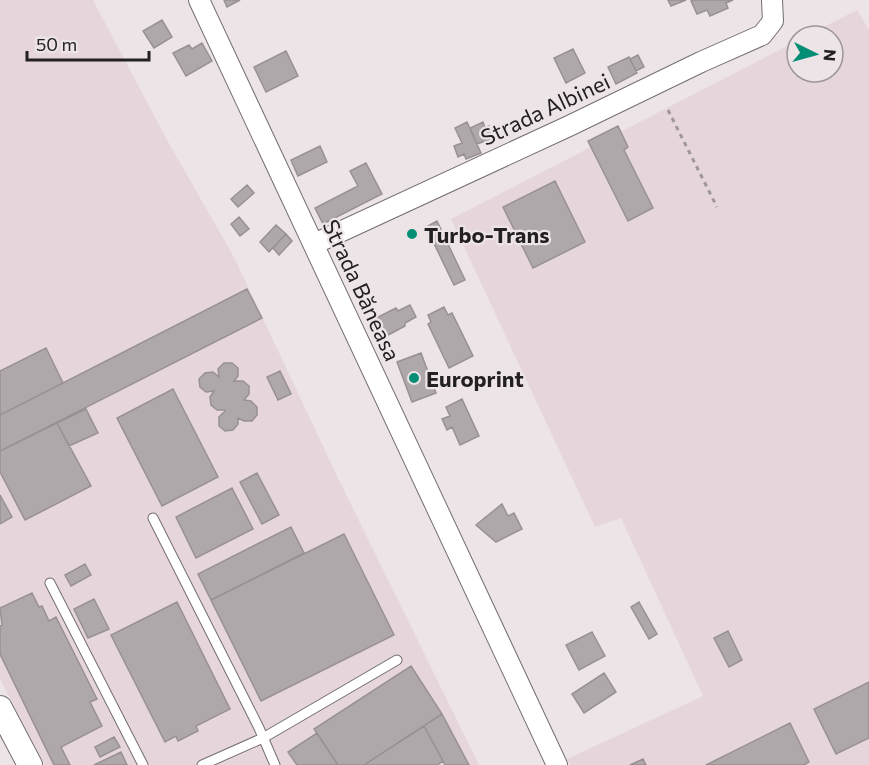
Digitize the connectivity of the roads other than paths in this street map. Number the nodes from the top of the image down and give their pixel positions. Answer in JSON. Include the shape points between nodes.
{"nodes":[{"id":1,"x":199,"y":0,"type":"edge"},
{"id":2,"x":772,"y":0,"type":"edge"},
{"id":3,"x":314,"y":244,"type":"junction"},
{"id":4,"x":153,"y":518,"type":"dead end"},
{"id":5,"x":51,"y":583,"type":"dead end"},
{"id":6,"x":397,"y":660,"type":"dead end"},
{"id":7,"x":0,"y":708,"type":"edge"},
{"id":8,"x":263,"y":738,"type":"junction"},
{"id":9,"x":30,"y":765,"type":"edge"},
{"id":10,"x":142,"y":765,"type":"edge"},
{"id":11,"x":202,"y":765,"type":"edge"},
{"id":12,"x":275,"y":765,"type":"edge"},
{"id":13,"x":557,"y":765,"type":"edge"}],
"edges":[{"from":1,"to":3,"type":"street","name":"Strada Băneasa"},
{"from":2,"to":3,"type":"street","name":"Strada Albinei","via":[[772,21],[762,35]]},
{"from":3,"to":13,"type":"street","name":"Strada Băneasa"},
{"from":4,"to":8,"type":"lane"},
{"from":5,"to":10,"type":"lane"},
{"from":6,"to":8,"type":"lane"},
{"from":7,"to":9,"type":"street"},
{"from":8,"to":11,"type":"lane"},
{"from":8,"to":12,"type":"lane"}]}
